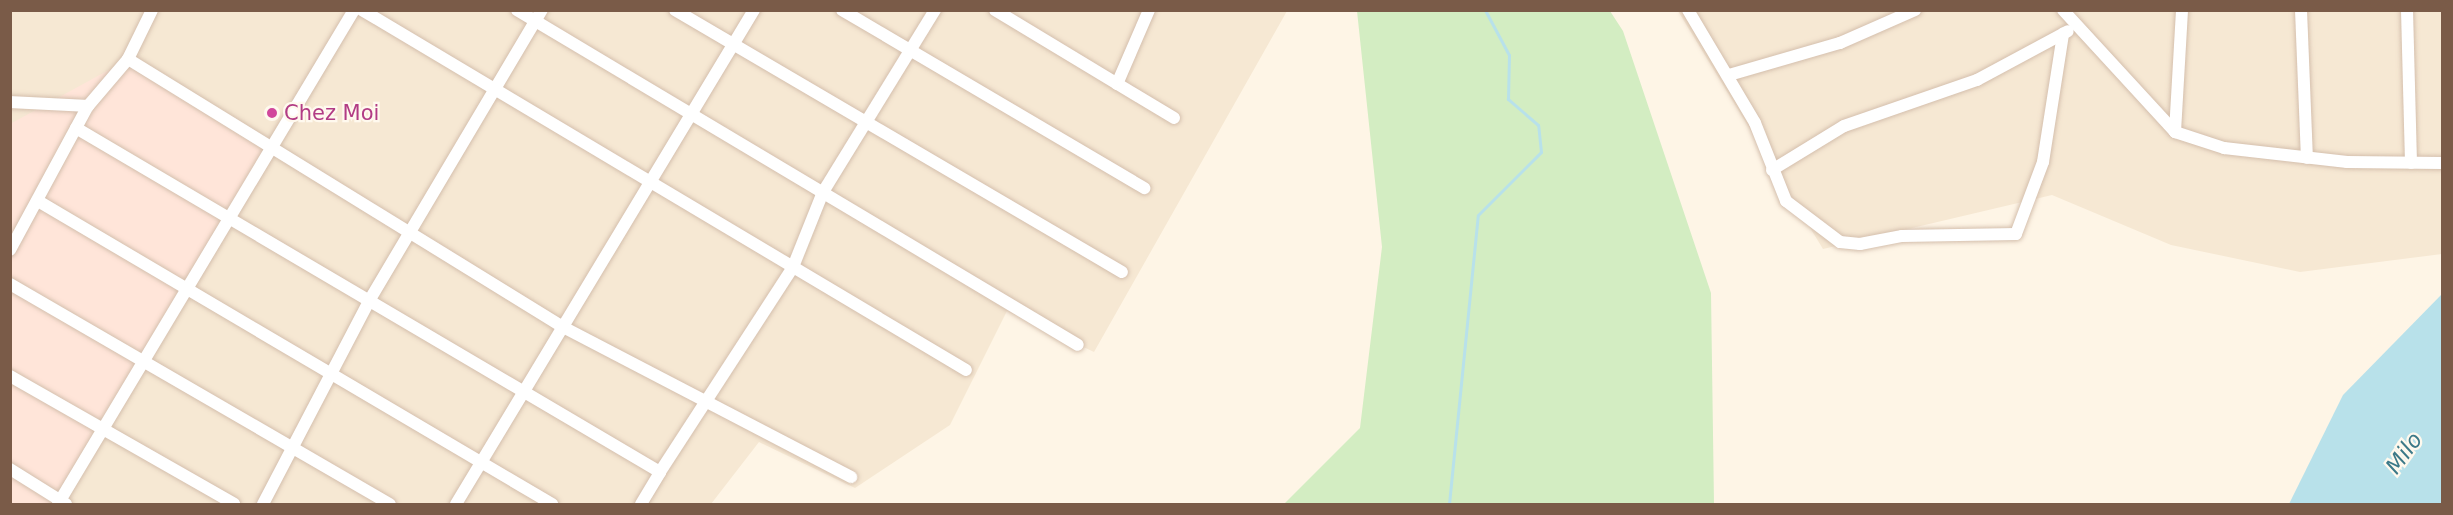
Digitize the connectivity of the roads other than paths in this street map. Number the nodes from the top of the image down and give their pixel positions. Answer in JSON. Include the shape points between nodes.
{"nodes":[{"id":1,"x":152,"y":10,"type":"edge"},
{"id":2,"x":354,"y":10,"type":"edge"},
{"id":3,"x":362,"y":10,"type":"edge"},
{"id":4,"x":517,"y":10,"type":"edge"},
{"id":5,"x":675,"y":10,"type":"edge"},
{"id":6,"x":754,"y":10,"type":"edge"},
{"id":7,"x":842,"y":10,"type":"edge"},
{"id":8,"x":935,"y":10,"type":"edge"},
{"id":9,"x":995,"y":10,"type":"edge"},
{"id":10,"x":1149,"y":10,"type":"edge"},
{"id":11,"x":1688,"y":10,"type":"edge"},
{"id":12,"x":1915,"y":10,"type":"edge"},
{"id":13,"x":2063,"y":10,"type":"edge"},
{"id":14,"x":2182,"y":10,"type":"edge"},
{"id":15,"x":2301,"y":10,"type":"edge"},
{"id":16,"x":2406,"y":10,"type":"edge"},
{"id":17,"x":538,"y":16,"type":"edge"},
{"id":18,"x":2076,"y":25,"type":"junction"},
{"id":19,"x":2063,"y":34,"type":"junction"},
{"id":20,"x":731,"y":47,"type":"junction"},
{"id":21,"x":910,"y":50,"type":"junction"},
{"id":22,"x":128,"y":59,"type":"junction"},
{"id":23,"x":1729,"y":75,"type":"junction"},
{"id":24,"x":1117,"y":84,"type":"junction"},
{"id":25,"x":494,"y":90,"type":"junction"},
{"id":26,"x":10,"y":102,"type":"edge"},
{"id":27,"x":88,"y":106,"type":"junction"},
{"id":28,"x":691,"y":114,"type":"junction"},
{"id":29,"x":1174,"y":118,"type":"dead end"},
{"id":30,"x":865,"y":123,"type":"junction"},
{"id":31,"x":76,"y":128,"type":"junction"},
{"id":32,"x":2175,"y":132,"type":"junction"},
{"id":33,"x":268,"y":147,"type":"junction"},
{"id":34,"x":2307,"y":158,"type":"junction"},
{"id":35,"x":2411,"y":163,"type":"junction"},
{"id":36,"x":2442,"y":163,"type":"edge"},
{"id":37,"x":1772,"y":170,"type":"junction"},
{"id":38,"x":650,"y":182,"type":"junction"},
{"id":39,"x":1144,"y":188,"type":"dead end"},
{"id":40,"x":823,"y":192,"type":"junction"},
{"id":41,"x":38,"y":201,"type":"junction"},
{"id":42,"x":227,"y":216,"type":"junction"},
{"id":43,"x":409,"y":233,"type":"junction"},
{"id":44,"x":10,"y":250,"type":"edge"},
{"id":45,"x":793,"y":267,"type":"junction"},
{"id":46,"x":1122,"y":273,"type":"dead end"},
{"id":47,"x":10,"y":284,"type":"edge"},
{"id":48,"x":183,"y":291,"type":"junction"},
{"id":49,"x":369,"y":301,"type":"junction"},
{"id":50,"x":563,"y":327,"type":"junction"},
{"id":51,"x":1078,"y":345,"type":"dead end"},
{"id":52,"x":144,"y":358,"type":"junction"},
{"id":53,"x":966,"y":370,"type":"dead end"},
{"id":54,"x":333,"y":375,"type":"junction"},
{"id":55,"x":10,"y":376,"type":"edge"},
{"id":56,"x":525,"y":396,"type":"junction"},
{"id":57,"x":707,"y":402,"type":"junction"},
{"id":58,"x":102,"y":429,"type":"junction"},
{"id":59,"x":296,"y":449,"type":"junction"},
{"id":60,"x":480,"y":463,"type":"junction"},
{"id":61,"x":10,"y":469,"type":"edge"},
{"id":62,"x":660,"y":472,"type":"junction"},
{"id":63,"x":851,"y":477,"type":"dead end"},
{"id":64,"x":62,"y":503,"type":"edge"},
{"id":65,"x":234,"y":504,"type":"edge"},
{"id":66,"x":263,"y":504,"type":"edge"},
{"id":67,"x":390,"y":504,"type":"edge"},
{"id":68,"x":456,"y":504,"type":"edge"},
{"id":69,"x":552,"y":504,"type":"edge"},
{"id":70,"x":641,"y":504,"type":"edge"}],
"edges":[{"from":1,"to":22,"type":"street"},
{"from":2,"to":33,"type":"street"},
{"from":3,"to":25,"type":"street"},
{"from":4,"to":17,"type":"street"},
{"from":5,"to":20,"type":"street"},
{"from":6,"to":20,"type":"street"},
{"from":7,"to":21,"type":"street"},
{"from":8,"to":21,"type":"street"},
{"from":9,"to":24,"type":"street"},
{"from":10,"to":24,"type":"street"},
{"from":11,"to":23,"type":"street"},
{"from":12,"to":23,"type":"street","via":[[1840,43]]},
{"from":13,"to":18,"type":"street"},
{"from":14,"to":32,"type":"street"},
{"from":15,"to":34,"type":"street"},
{"from":16,"to":35,"type":"street"},
{"from":17,"to":25,"type":"street"},
{"from":17,"to":28,"type":"street"},
{"from":18,"to":19,"type":"street"},
{"from":18,"to":32,"type":"street"},
{"from":19,"to":37,"type":"street","via":[[1977,80],[1844,126]]},
{"from":19,"to":37,"type":"street","via":[[2043,162],[2016,234],[1840,242],[1786,201]]},
{"from":20,"to":28,"type":"street"},
{"from":20,"to":30,"type":"street"},
{"from":21,"to":30,"type":"street"},
{"from":21,"to":39,"type":"street"},
{"from":22,"to":27,"type":"street"},
{"from":22,"to":33,"type":"street"},
{"from":23,"to":37,"type":"street"},
{"from":24,"to":29,"type":"street"},
{"from":25,"to":38,"type":"street"},
{"from":25,"to":43,"type":"street"},
{"from":26,"to":27,"type":"street"},
{"from":27,"to":31,"type":"street"},
{"from":28,"to":38,"type":"street"},
{"from":28,"to":40,"type":"street"},
{"from":30,"to":40,"type":"street"},
{"from":30,"to":46,"type":"street"},
{"from":31,"to":41,"type":"street"},
{"from":31,"to":42,"type":"street"},
{"from":32,"to":34,"type":"street","via":[[2224,148]]},
{"from":33,"to":42,"type":"street"},
{"from":33,"to":43,"type":"street"},
{"from":34,"to":35,"type":"street"},
{"from":35,"to":36,"type":"street"},
{"from":38,"to":45,"type":"street"},
{"from":38,"to":50,"type":"street"},
{"from":40,"to":45,"type":"street"},
{"from":40,"to":51,"type":"street"},
{"from":41,"to":44,"type":"street"},
{"from":41,"to":48,"type":"street"},
{"from":42,"to":48,"type":"street"},
{"from":42,"to":49,"type":"street"},
{"from":43,"to":49,"type":"street"},
{"from":43,"to":50,"type":"street"},
{"from":45,"to":53,"type":"street"},
{"from":45,"to":57,"type":"street"},
{"from":47,"to":52,"type":"street"},
{"from":48,"to":52,"type":"street"},
{"from":48,"to":54,"type":"street"},
{"from":49,"to":54,"type":"street"},
{"from":49,"to":56,"type":"street"},
{"from":50,"to":56,"type":"street"},
{"from":50,"to":57,"type":"street"},
{"from":52,"to":58,"type":"street"},
{"from":52,"to":59,"type":"street"},
{"from":54,"to":59,"type":"street"},
{"from":54,"to":60,"type":"street"},
{"from":55,"to":58,"type":"street"},
{"from":56,"to":60,"type":"street"},
{"from":56,"to":62,"type":"street"},
{"from":57,"to":62,"type":"street"},
{"from":57,"to":63,"type":"street"},
{"from":58,"to":64,"type":"street"},
{"from":58,"to":65,"type":"street"},
{"from":59,"to":66,"type":"street"},
{"from":59,"to":67,"type":"street"},
{"from":60,"to":68,"type":"street"},
{"from":60,"to":69,"type":"street"},
{"from":61,"to":64,"type":"street"},
{"from":62,"to":70,"type":"street"}]}
